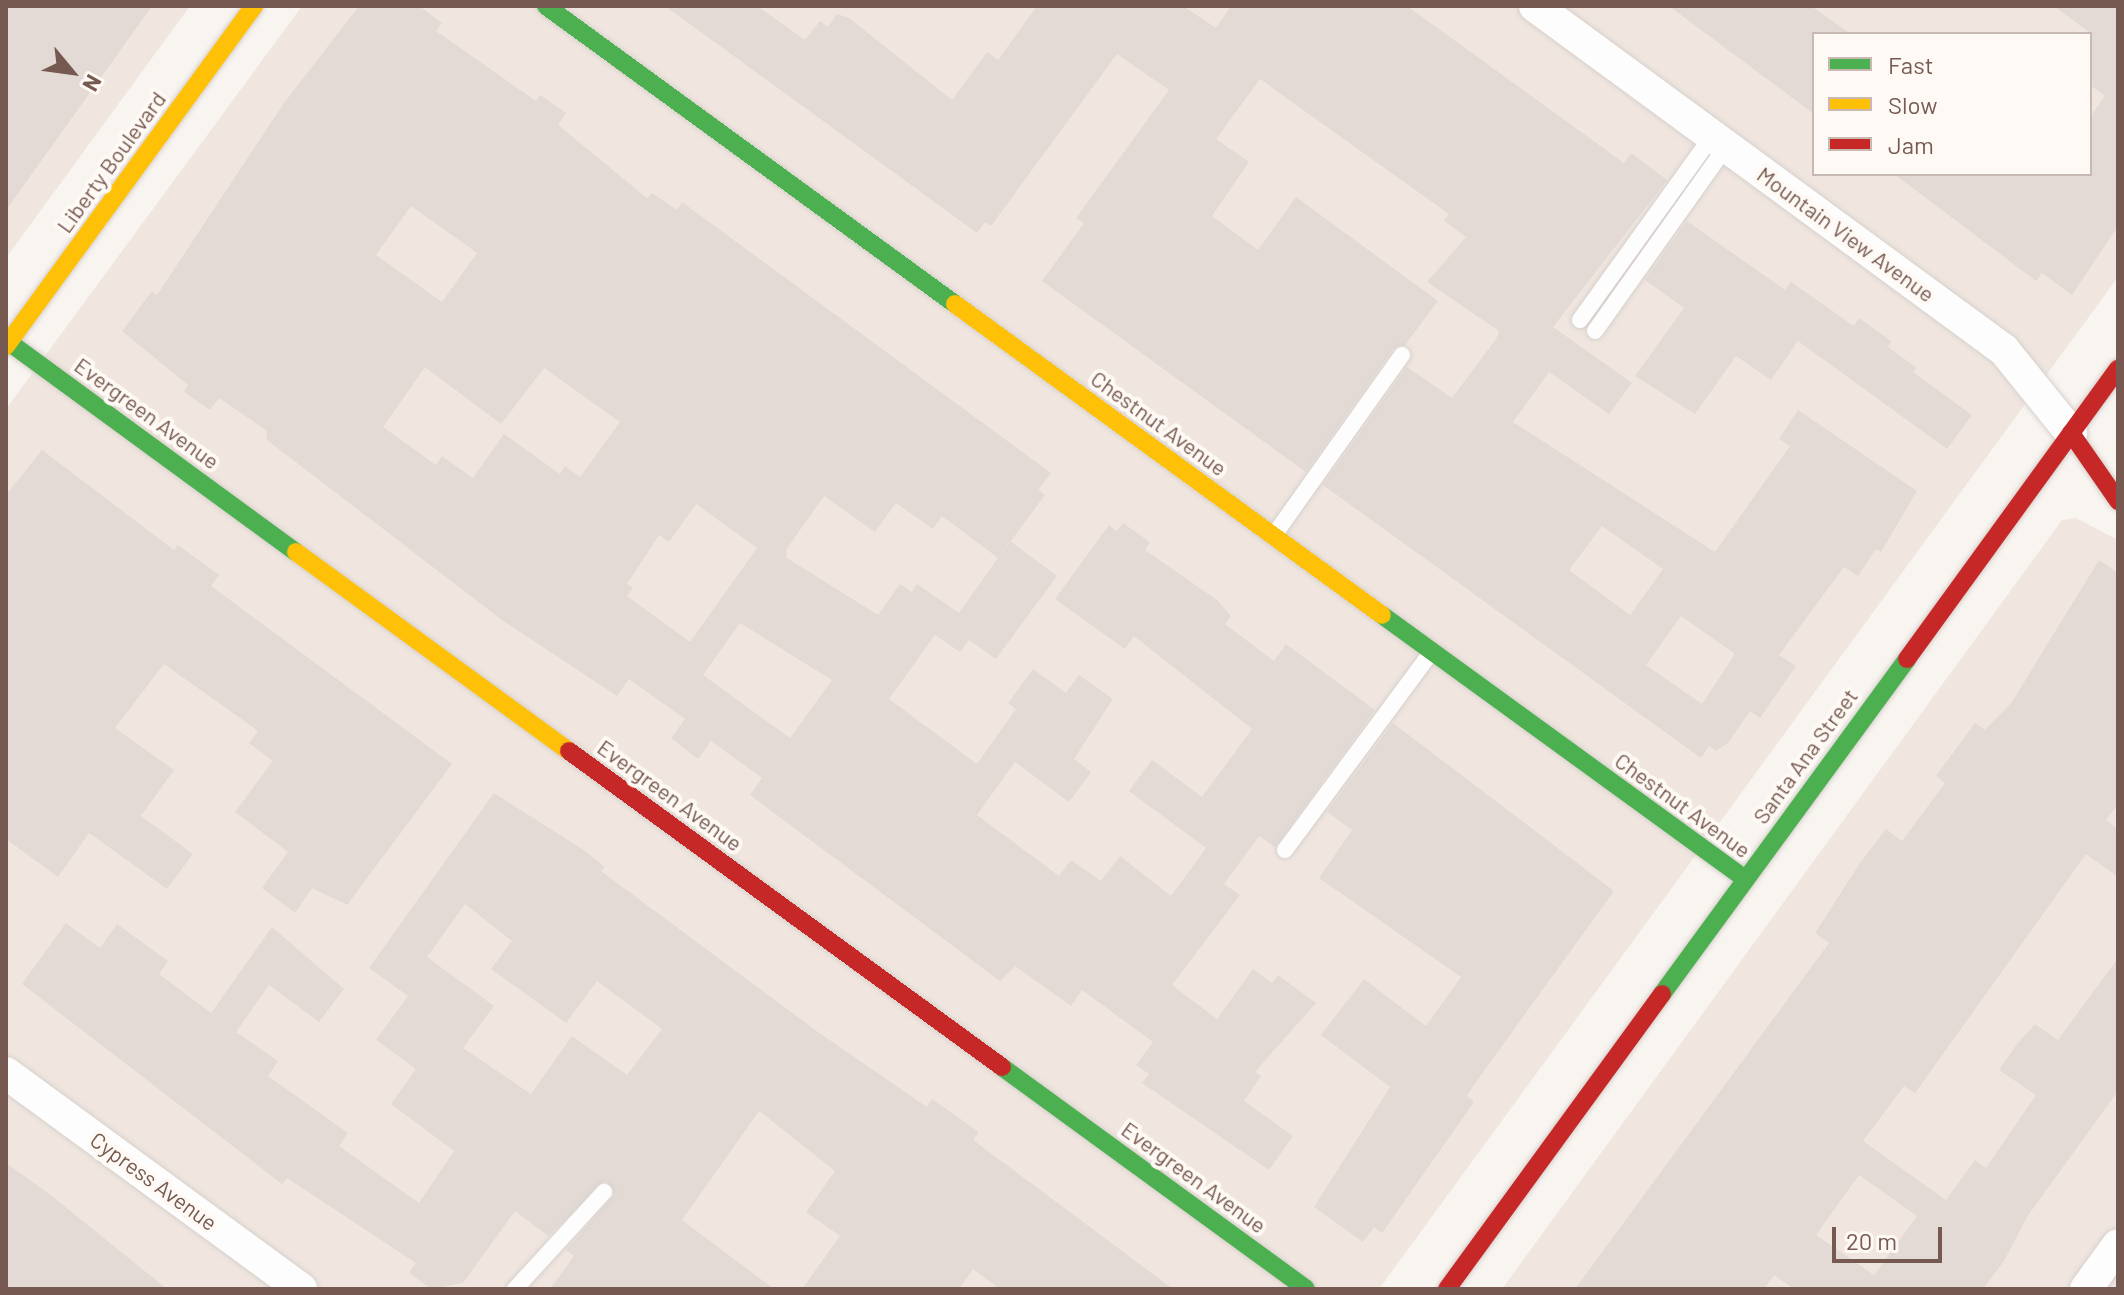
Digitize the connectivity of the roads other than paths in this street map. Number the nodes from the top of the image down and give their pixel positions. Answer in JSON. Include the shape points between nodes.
{"nodes":[{"id":1,"x":254,"y":6,"type":"edge"},
{"id":2,"x":546,"y":6,"type":"edge"},
{"id":3,"x":1535,"y":6,"type":"edge"},
{"id":4,"x":1719,"y":141,"type":"junction"},
{"id":5,"x":1580,"y":320,"type":"dead end"},
{"id":6,"x":1595,"y":331,"type":"dead end"},
{"id":7,"x":7,"y":343,"type":"edge"},
{"id":8,"x":1402,"y":355,"type":"dead end"},
{"id":9,"x":2118,"y":369,"type":"edge"},
{"id":10,"x":2071,"y":433,"type":"junction"},
{"id":11,"x":2118,"y":501,"type":"edge"},
{"id":12,"x":1273,"y":536,"type":"junction"},
{"id":13,"x":1432,"y":652,"type":"junction"},
{"id":14,"x":1285,"y":850,"type":"dead end"},
{"id":15,"x":1745,"y":879,"type":"junction"},
{"id":16,"x":6,"y":1073,"type":"edge"},
{"id":17,"x":604,"y":1192,"type":"dead end"},
{"id":18,"x":2118,"y":1245,"type":"edge"},
{"id":19,"x":301,"y":1289,"type":"edge"},
{"id":20,"x":515,"y":1289,"type":"edge"},
{"id":21,"x":1306,"y":1289,"type":"edge"},
{"id":22,"x":1447,"y":1289,"type":"edge"},
{"id":23,"x":2086,"y":1289,"type":"edge"}],
"edges":[{"from":1,"to":7,"type":"street","name":"Liberty Boulevard"},
{"from":2,"to":12,"type":"street","name":"Chestnut Avenue"},
{"from":3,"to":4,"type":"street","name":"Mountain View Avenue"},
{"from":4,"to":5,"type":"lane"},
{"from":4,"to":6,"type":"lane"},
{"from":4,"to":10,"type":"street","name":"Mountain View Avenue","via":[[2004,350]]},
{"from":7,"to":21,"type":"street","name":"Evergreen Avenue"},
{"from":8,"to":12,"type":"lane"},
{"from":9,"to":10,"type":"street","name":"Santa Ana Street"},
{"from":10,"to":11,"type":"street","name":"Mountain View Avenue"},
{"from":10,"to":15,"type":"street","name":"Santa Ana Street"},
{"from":12,"to":13,"type":"street","name":"Chestnut Avenue"},
{"from":13,"to":14,"type":"lane"},
{"from":13,"to":15,"type":"street","name":"Chestnut Avenue"},
{"from":15,"to":22,"type":"street","name":"Santa Ana Street"},
{"from":16,"to":19,"type":"street","name":"Cypress Avenue"},
{"from":17,"to":20,"type":"lane"},
{"from":18,"to":23,"type":"street"}]}
